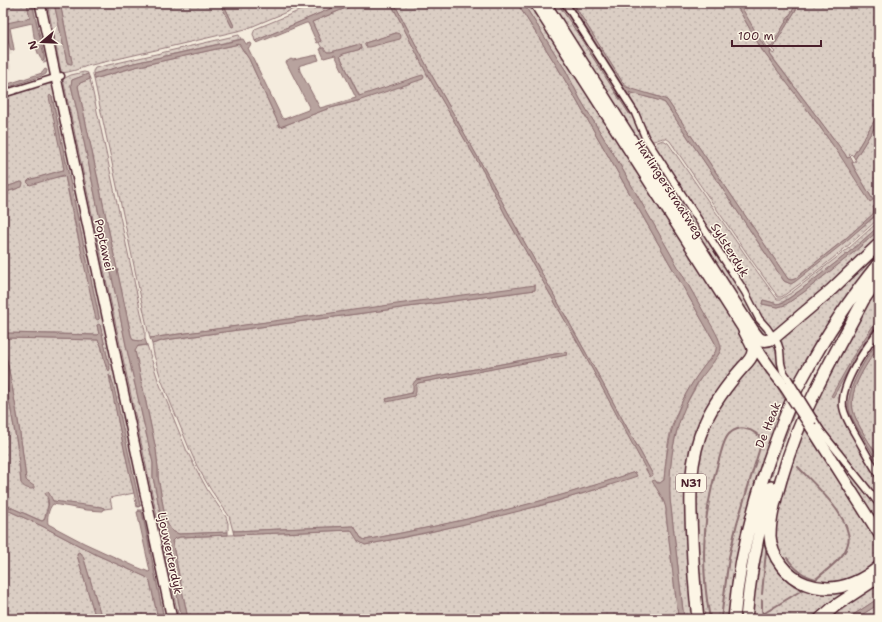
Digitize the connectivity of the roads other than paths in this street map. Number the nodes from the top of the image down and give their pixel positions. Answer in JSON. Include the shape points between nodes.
{"nodes":[{"id":1,"x":40,"y":3,"type":"edge"},
{"id":2,"x":535,"y":3,"type":"edge"},
{"id":3,"x":545,"y":3,"type":"edge"},
{"id":4,"x":565,"y":3,"type":"edge"},
{"id":5,"x":58,"y":77,"type":"junction"},
{"id":6,"x":3,"y":94,"type":"edge"},
{"id":7,"x":879,"y":244,"type":"edge"},
{"id":8,"x":879,"y":262,"type":"edge"},
{"id":9,"x":879,"y":278,"type":"edge"},
{"id":10,"x":866,"y":295,"type":"junction"},
{"id":11,"x":747,"y":328,"type":"junction"},
{"id":12,"x":879,"y":330,"type":"edge"},
{"id":13,"x":774,"y":338,"type":"junction"},
{"id":14,"x":787,"y":383,"type":"junction"},
{"id":15,"x":812,"y":423,"type":"junction"},
{"id":16,"x":879,"y":475,"type":"edge"},
{"id":17,"x":145,"y":491,"type":"joint"},
{"id":18,"x":879,"y":504,"type":"edge"},
{"id":19,"x":879,"y":534,"type":"edge"},
{"id":20,"x":879,"y":567,"type":"edge"},
{"id":21,"x":879,"y":577,"type":"edge"},
{"id":22,"x":172,"y":619,"type":"edge"},
{"id":23,"x":698,"y":619,"type":"edge"},
{"id":24,"x":734,"y":619,"type":"edge"},
{"id":25,"x":746,"y":619,"type":"edge"},
{"id":26,"x":820,"y":619,"type":"edge"}],
"edges":[{"from":1,"to":5,"type":"main road","name":"Poptawei"},
{"from":2,"to":11,"type":"main road","name":"Harlingerstraatweg"},
{"from":3,"to":11,"type":"main road","name":"Harlingerstraatweg"},
{"from":4,"to":13,"type":"street","name":"Sylsterdyk","via":[[635,113],[645,137],[745,292],[759,319]]},
{"from":5,"to":6,"type":"street"},
{"from":5,"to":17,"type":"main road","name":"Poptawei"},
{"from":7,"to":13,"type":"highway","via":[[831,290]]},
{"from":8,"to":24,"type":"highway","name":"De Heak","via":[[840,315],[816,354],[784,418],[756,499],[743,552]]},
{"from":9,"to":10,"type":"highway","name":"De Heak"},
{"from":10,"to":20,"type":"highway","via":[[814,392],[798,429],[776,498],[770,537],[772,548],[787,572],[795,579],[818,588],[828,589],[850,584]]},
{"from":10,"to":25,"type":"highway","name":"De Heak","via":[[837,338],[811,384],[792,427],[765,508],[751,574]]},
{"from":11,"to":13,"type":"highway","via":[[763,341]]},
{"from":11,"to":14,"type":"main road","name":"Harlingerstraatweg","via":[[771,369]]},
{"from":11,"to":23,"type":"highway","number":"N31","via":[[753,349],[752,356],[717,399],[705,423],[692,470],[690,514]]},
{"from":12,"to":16,"type":"street","via":[[848,381],[843,395],[843,406],[846,419]]},
{"from":13,"to":14,"type":"street","name":"Sylsterdyk","via":[[780,350]]},
{"from":14,"to":15,"type":"main road","name":"Harlingerstraatweg","bridge":true},
{"from":15,"to":18,"type":"street"},
{"from":15,"to":19,"type":"main road","name":"Harlingerstraatweg"},
{"from":17,"to":22,"type":"main road","name":"Ljouwerterdyk"},
{"from":21,"to":26,"type":"highway"}]}
